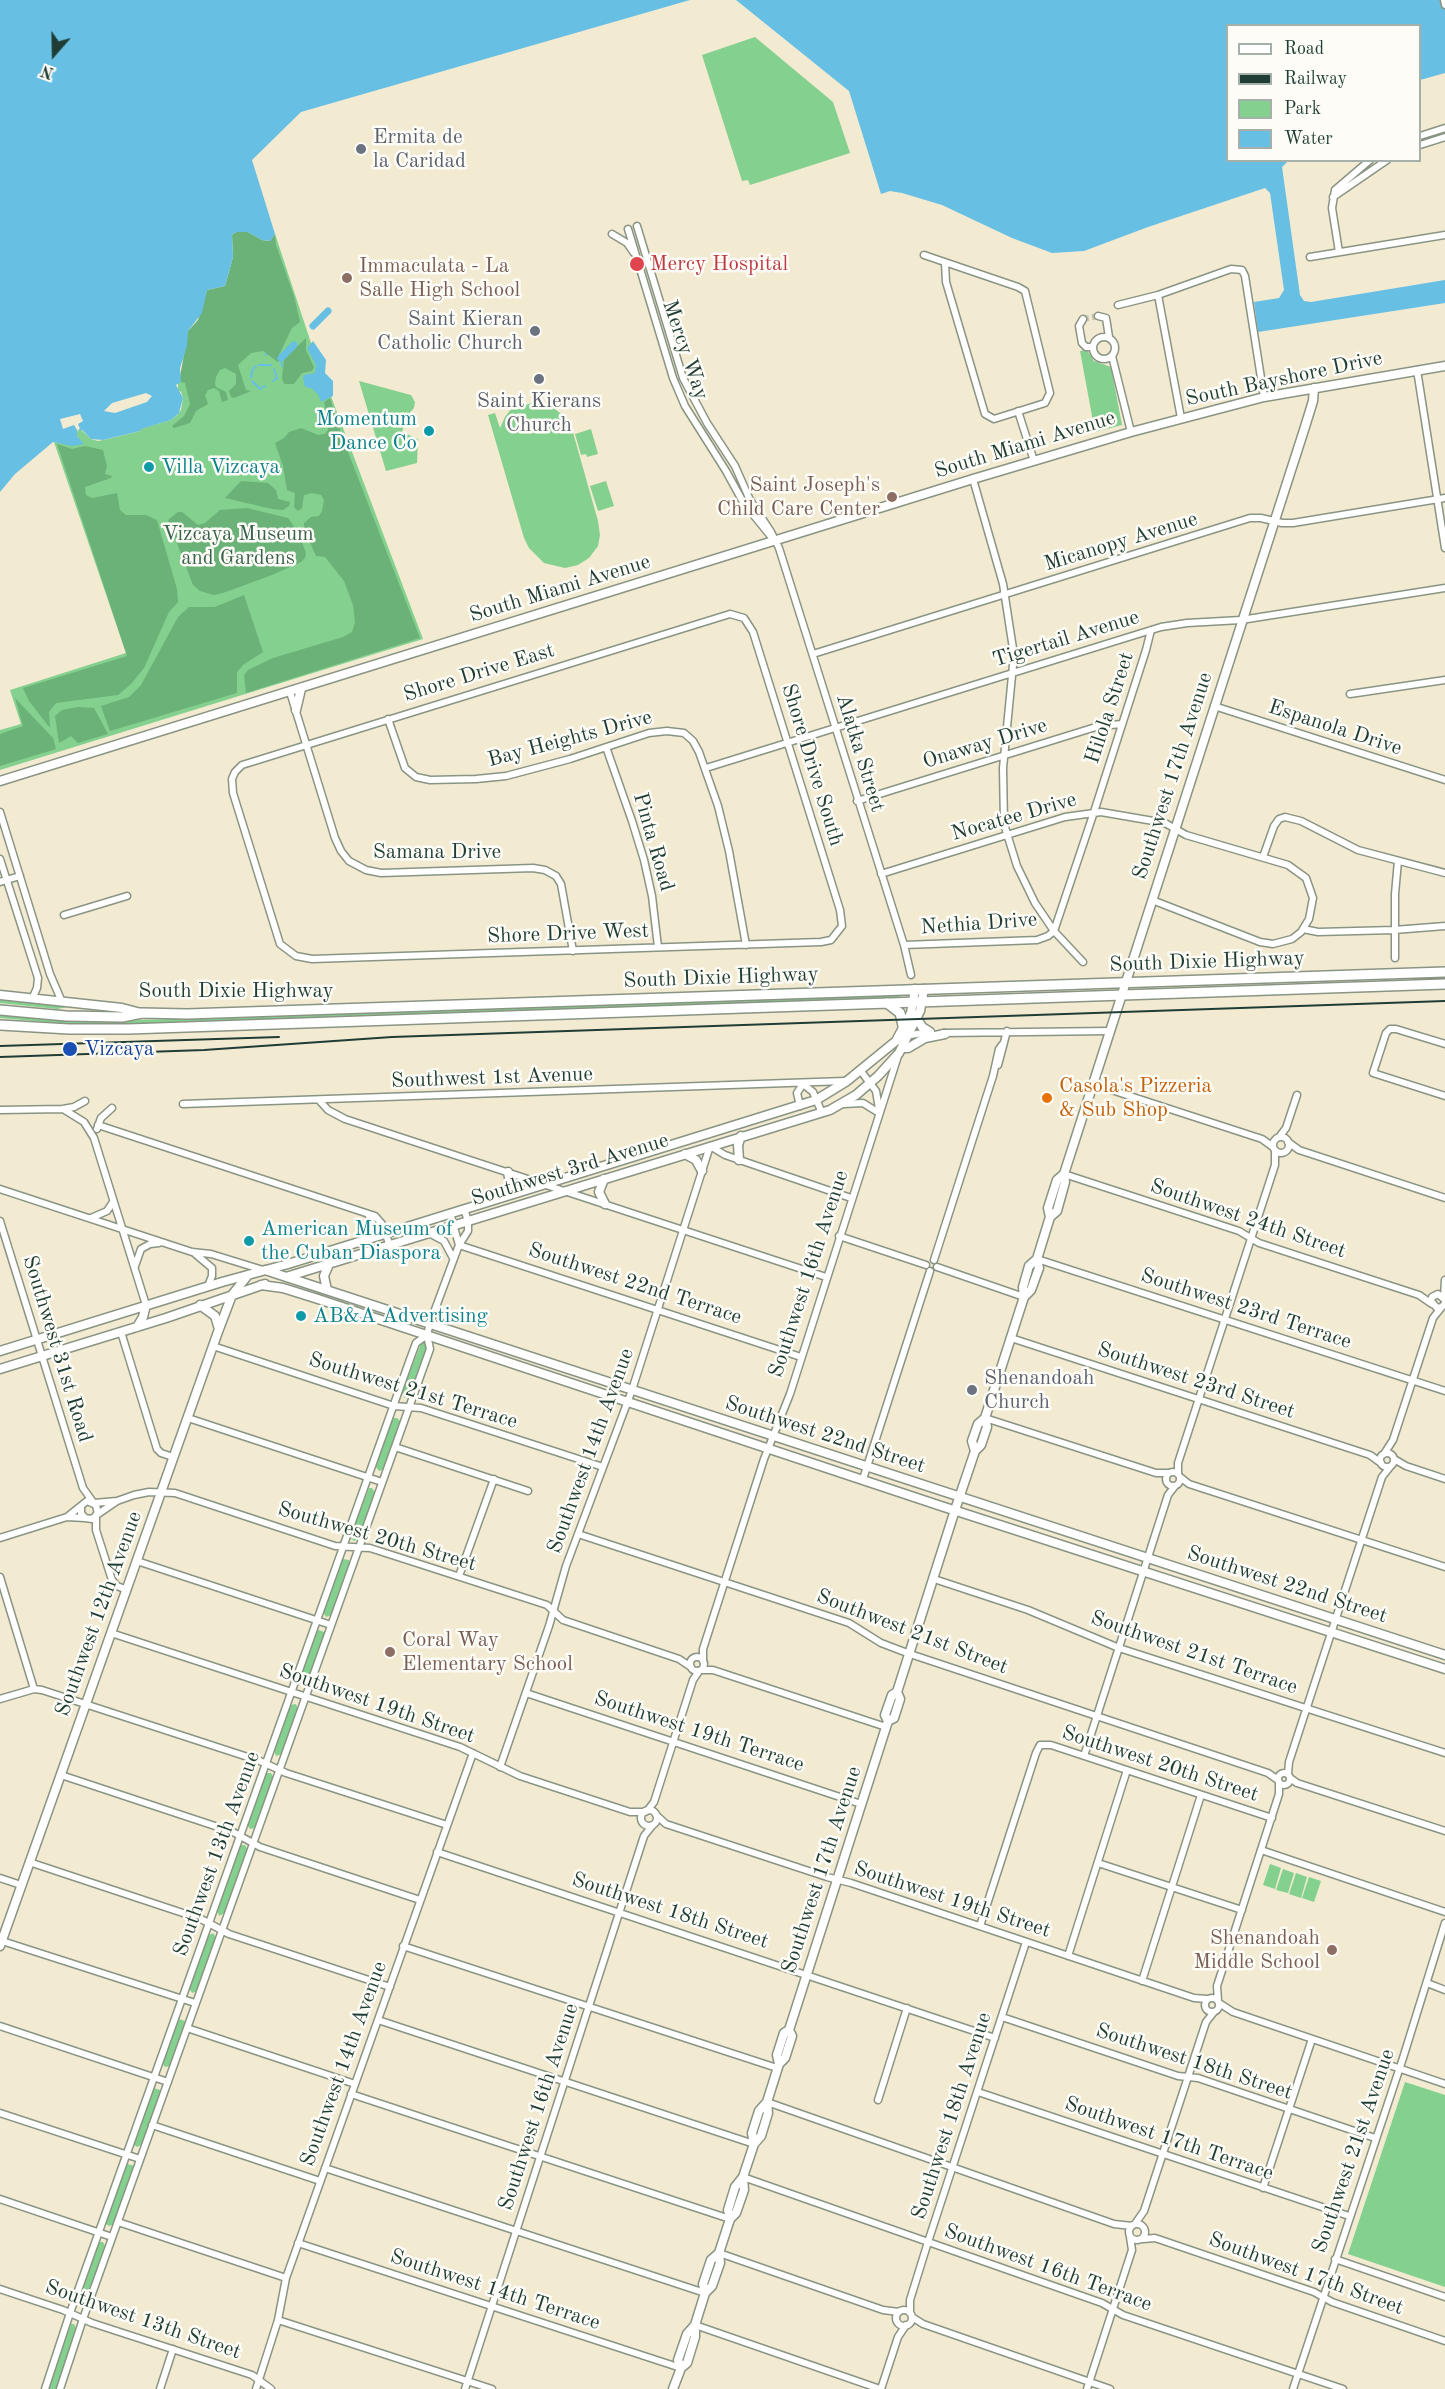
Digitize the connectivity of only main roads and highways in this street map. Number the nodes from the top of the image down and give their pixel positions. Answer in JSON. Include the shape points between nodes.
{"nodes":[{"id":1,"x":1445,"y":366,"type":"edge"},
{"id":2,"x":1314,"y":388,"type":"junction"},
{"id":3,"x":1131,"y":432,"type":"joint"},
{"id":4,"x":301,"y":689,"type":"junction"},
{"id":5,"x":296,"y":710,"type":"road end"},
{"id":6,"x":0,"y":781,"type":"edge"},
{"id":7,"x":1445,"y":972,"type":"edge"},
{"id":8,"x":1126,"y":982,"type":"junction"},
{"id":9,"x":1445,"y":984,"type":"edge"},
{"id":10,"x":919,"y":989,"type":"junction"},
{"id":11,"x":0,"y":995,"type":"edge"},
{"id":12,"x":1121,"y":995,"type":"junction"},
{"id":13,"x":918,"y":1002,"type":"junction"},
{"id":14,"x":887,"y":1003,"type":"junction"},
{"id":15,"x":0,"y":1010,"type":"edge"},
{"id":16,"x":142,"y":1013,"type":"junction"},
{"id":17,"x":917,"y":1018,"type":"junction"},
{"id":18,"x":0,"y":1024,"type":"edge"},
{"id":19,"x":930,"y":1032,"type":"road end"},
{"id":20,"x":904,"y":1034,"type":"junction"},
{"id":21,"x":945,"y":1034,"type":"road end"},
{"id":22,"x":900,"y":1051,"type":"junction"},
{"id":23,"x":860,"y":1071,"type":"joint"},
{"id":24,"x":870,"y":1083,"type":"joint"},
{"id":25,"x":706,"y":1135,"type":"junction"},
{"id":26,"x":741,"y":1136,"type":"junction"},
{"id":27,"x":710,"y":1146,"type":"junction"},
{"id":28,"x":685,"y":1154,"type":"junction"},
{"id":29,"x":739,"y":1160,"type":"road end"},
{"id":30,"x":508,"y":1172,"type":"road end"},
{"id":31,"x":702,"y":1172,"type":"road end"},
{"id":32,"x":604,"y":1179,"type":"junction"},
{"id":33,"x":506,"y":1196,"type":"junction"},
{"id":34,"x":604,"y":1204,"type":"road end"},
{"id":35,"x":329,"y":1264,"type":"junction"},
{"id":36,"x":265,"y":1270,"type":"junction"},
{"id":37,"x":249,"y":1274,"type":"junction"},
{"id":38,"x":287,"y":1277,"type":"junction"},
{"id":39,"x":261,"y":1285,"type":"junction"},
{"id":40,"x":327,"y":1290,"type":"junction"},
{"id":41,"x":231,"y":1295,"type":"junction"},
{"id":42,"x":146,"y":1305,"type":"junction"},
{"id":43,"x":200,"y":1305,"type":"junction"},
{"id":44,"x":136,"y":1327,"type":"junction"},
{"id":45,"x":219,"y":1329,"type":"junction"},
{"id":46,"x":0,"y":1350,"type":"edge"},
{"id":47,"x":0,"y":1369,"type":"edge"},
{"id":48,"x":960,"y":1499,"type":"junction"},
{"id":49,"x":956,"y":1510,"type":"junction"},
{"id":50,"x":1445,"y":1655,"type":"edge"},
{"id":51,"x":1445,"y":1669,"type":"edge"},
{"id":52,"x":1,"y":1943,"type":"edge"},
{"id":53,"x":674,"y":2389,"type":"edge"}],
"edges":[{"from":1,"to":2,"type":"main road","name":"South Bayshore Drive"},
{"from":2,"to":3,"type":"main road","name":"South Bayshore Drive"},
{"from":2,"to":8,"type":"main road","name":"Southwest 17th Avenue"},
{"from":3,"to":4,"type":"main road","name":"South Miami Avenue"},
{"from":4,"to":5,"type":"main road"},
{"from":4,"to":6,"type":"main road","name":"South Miami Avenue"},
{"from":7,"to":8,"type":"highway","name":"South Dixie Highway"},
{"from":8,"to":10,"type":"highway","name":"South Dixie Highway"},
{"from":8,"to":12,"type":"main road","name":"Southwest 17th Avenue"},
{"from":9,"to":12,"type":"highway","name":"South Dixie Highway"},
{"from":10,"to":13,"type":"main road","name":"Southwest 16th Avenue"},
{"from":10,"to":16,"type":"highway","name":"South Dixie Highway"},
{"from":11,"to":16,"type":"main road","name":"South Dixie Highway"},
{"from":12,"to":13,"type":"highway","name":"South Dixie Highway"},
{"from":12,"to":48,"type":"main road","name":"Southwest 17th Avenue","via":[[1064,1174],[1057,1211],[1050,1217],[1037,1259],[1039,1268],[1031,1290],[1024,1297],[985,1418],[987,1427]]},
{"from":13,"to":14,"type":"highway","name":"South Dixie Highway"},
{"from":13,"to":17,"type":"main road","name":"Southwest 16th Avenue"},
{"from":13,"to":20,"type":"main road","name":"Southwest 16th Avenue"},
{"from":14,"to":18,"type":"highway","name":"South Dixie Highway","via":[[128,1029]]},
{"from":14,"to":20,"type":"highway","via":[[900,1013]]},
{"from":15,"to":16,"type":"highway","via":[[79,1017]]},
{"from":17,"to":19,"type":"main road"},
{"from":17,"to":20,"type":"main road","name":"Southwest 16th Avenue"},
{"from":20,"to":22,"type":"main road","name":"Southwest 16th Avenue"},
{"from":20,"to":23,"type":"main road","name":"Southwest 16th Avenue"},
{"from":21,"to":22,"type":"main road"},
{"from":22,"to":24,"type":"main road","name":"Southwest 16th Avenue"},
{"from":23,"to":25,"type":"main road","name":"Southwest 3rd Avenue","via":[[816,1100]]},
{"from":24,"to":26,"type":"main road","name":"Southwest 3rd Avenue","via":[[844,1104]]},
{"from":25,"to":27,"type":"main road"},
{"from":25,"to":33,"type":"main road","name":"Southwest 3rd Avenue"},
{"from":26,"to":27,"type":"main road","name":"Southwest 3rd Avenue"},
{"from":26,"to":29,"type":"main road"},
{"from":27,"to":28,"type":"main road","name":"Southwest 3rd Avenue"},
{"from":28,"to":31,"type":"main road","via":[[696,1160]]},
{"from":28,"to":32,"type":"main road","name":"Southwest 3rd Avenue"},
{"from":30,"to":33,"type":"main road"},
{"from":32,"to":34,"type":"main road","via":[[600,1192]]},
{"from":32,"to":35,"type":"main road","name":"Southwest 3rd Avenue"},
{"from":33,"to":36,"type":"main road","name":"Southwest 3rd Avenue"},
{"from":35,"to":38,"type":"main road","name":"Southwest 3rd Avenue"},
{"from":35,"to":40,"type":"main road","via":[[324,1276]]},
{"from":36,"to":37,"type":"main road","name":"Southwest 3rd Avenue"},
{"from":36,"to":38,"type":"main road","name":"Southwest 22nd Street"},
{"from":37,"to":41,"type":"main road"},
{"from":37,"to":42,"type":"main road","name":"Southwest 3rd Avenue"},
{"from":38,"to":39,"type":"main road","name":"Southwest 3rd Avenue"},
{"from":38,"to":40,"type":"main road","name":"Southwest 22nd Street"},
{"from":39,"to":41,"type":"main road","name":"Southwest 3rd Avenue"},
{"from":39,"to":49,"type":"main road","name":"Southwest 22nd Street","via":[[283,1288]]},
{"from":40,"to":48,"type":"main road","name":"Southwest 22nd Street"},
{"from":41,"to":43,"type":"main road","name":"Southwest 3rd Avenue"},
{"from":41,"to":45,"type":"main road","name":"Southwest 12th Avenue"},
{"from":42,"to":44,"type":"main road"},
{"from":42,"to":46,"type":"main road","name":"Southwest 3rd Avenue"},
{"from":43,"to":44,"type":"main road","name":"Southwest 3rd Avenue"},
{"from":43,"to":45,"type":"main road","via":[[215,1316]]},
{"from":44,"to":47,"type":"main road","name":"Southwest 3rd Avenue"},
{"from":45,"to":52,"type":"main road","name":"Southwest 12th Avenue"},
{"from":48,"to":49,"type":"main road","name":"Southwest 17th Avenue"},
{"from":48,"to":50,"type":"main road","name":"Southwest 22nd Street"},
{"from":49,"to":51,"type":"main road","name":"Southwest 22nd Street"},
{"from":49,"to":53,"type":"main road","name":"Southwest 17th Avenue","via":[[897,1692],[900,1699],[894,1718],[887,1724],[789,2030],[792,2036],[785,2058],[778,2066],[766,2102],[768,2113],[743,2177],[744,2190],[719,2253],[718,2271],[705,2293],[687,2363],[681,2368]]}]}
